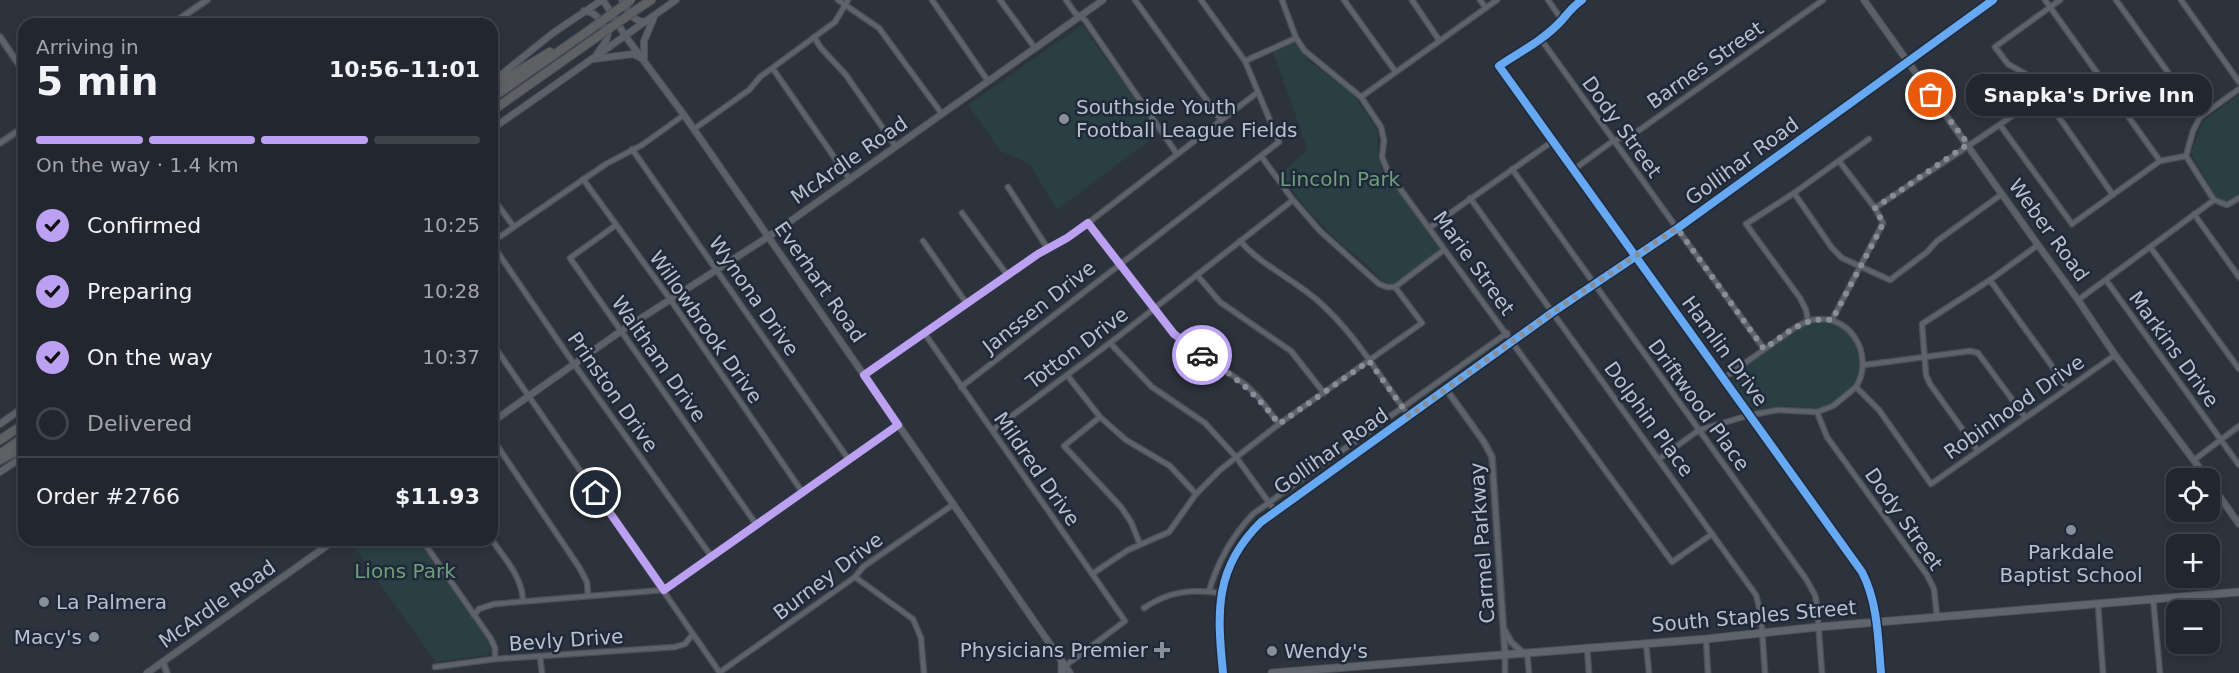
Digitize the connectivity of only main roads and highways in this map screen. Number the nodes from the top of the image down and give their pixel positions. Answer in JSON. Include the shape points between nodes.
{"nodes":[{"id":1,"x":602,"y":0,"type":"edge"},
{"id":2,"x":622,"y":0,"type":"edge"},
{"id":3,"x":631,"y":0,"type":"edge"},
{"id":4,"x":651,"y":0,"type":"edge"},
{"id":5,"x":676,"y":0,"type":"edge"},
{"id":6,"x":1103,"y":0,"type":"edge"},
{"id":7,"x":1864,"y":0,"type":"edge"},
{"id":8,"x":1993,"y":0,"type":"edge"},
{"id":9,"x":583,"y":11,"type":"junction"},
{"id":10,"x":655,"y":15,"type":"junction"},
{"id":11,"x":646,"y":22,"type":"junction"},
{"id":12,"x":587,"y":32,"type":"junction"},
{"id":13,"x":626,"y":36,"type":"junction"},
{"id":14,"x":594,"y":59,"type":"junction"},
{"id":15,"x":644,"y":60,"type":"junction"},
{"id":16,"x":1907,"y":62,"type":"junction"},
{"id":17,"x":560,"y":63,"type":"junction"},
{"id":18,"x":498,"y":77,"type":"edge"},
{"id":19,"x":498,"y":83,"type":"edge"},
{"id":20,"x":498,"y":94,"type":"edge"},
{"id":21,"x":498,"y":107,"type":"edge"},
{"id":22,"x":498,"y":111,"type":"edge"},
{"id":23,"x":498,"y":125,"type":"edge"},
{"id":24,"x":768,"y":237,"type":"junction"},
{"id":25,"x":18,"y":411,"type":"edge"},
{"id":26,"x":498,"y":418,"type":"edge"},
{"id":27,"x":0,"y":424,"type":"edge"},
{"id":28,"x":18,"y":428,"type":"edge"},
{"id":29,"x":0,"y":440,"type":"edge"},
{"id":30,"x":18,"y":441,"type":"edge"},
{"id":31,"x":18,"y":450,"type":"edge"},
{"id":32,"x":0,"y":454,"type":"edge"},
{"id":33,"x":0,"y":460,"type":"edge"},
{"id":34,"x":18,"y":460,"type":"edge"},
{"id":35,"x":2200,"y":468,"type":"edge"},
{"id":36,"x":0,"y":472,"type":"edge"},
{"id":37,"x":2220,"y":497,"type":"edge"},
{"id":38,"x":2239,"y":524,"type":"edge"},
{"id":39,"x":327,"y":546,"type":"edge"},
{"id":40,"x":2239,"y":592,"type":"edge"},
{"id":41,"x":1063,"y":667,"type":"edge"},
{"id":42,"x":1330,"y":671,"type":"edge"},
{"id":43,"x":147,"y":673,"type":"edge"},
{"id":44,"x":1070,"y":673,"type":"edge"},
{"id":45,"x":1223,"y":673,"type":"edge"},
{"id":46,"x":1272,"y":673,"type":"edge"}],
"edges":[{"from":1,"to":9,"type":"main road"},
{"from":1,"to":13,"type":"main road","name":"Everhart Road"},
{"from":2,"to":11,"type":"main road","via":[[633,18]]},
{"from":3,"to":12,"type":"highway","bridge":true},
{"from":4,"to":17,"type":"highway","bridge":true},
{"from":5,"to":10,"type":"main road"},
{"from":6,"to":24,"type":"main road","name":"McArdle Road"},
{"from":7,"to":16,"type":"main road","name":"Weber Road"},
{"from":8,"to":16,"type":"main road","name":"Gollihar Road"},
{"from":9,"to":14,"type":"main road","via":[[596,15],[608,34]]},
{"from":9,"to":18,"type":"main road"},
{"from":10,"to":11,"type":"main road"},
{"from":10,"to":15,"type":"main road","via":[[644,42]]},
{"from":11,"to":13,"type":"main road"},
{"from":12,"to":19,"type":"highway"},
{"from":12,"to":20,"type":"highway"},
{"from":13,"to":14,"type":"main road"},
{"from":13,"to":15,"type":"main road","name":"Everhart Road"},
{"from":14,"to":15,"type":"main road","via":[[633,54]]},
{"from":14,"to":23,"type":"main road"},
{"from":15,"to":24,"type":"main road","name":"Everhart Road"},
{"from":16,"to":35,"type":"main road","name":"Weber Road"},
{"from":16,"to":45,"type":"main road","name":"Gollihar Road","via":[[1252,531],[1237,551],[1221,593]]},
{"from":17,"to":21,"type":"highway"},
{"from":17,"to":22,"type":"highway"},
{"from":24,"to":26,"type":"main road","name":"McArdle Road","via":[[621,331]]},
{"from":24,"to":41,"type":"main road","name":"Everhart Road"},
{"from":25,"to":27,"type":"main road"},
{"from":28,"to":29,"type":"highway"},
{"from":30,"to":32,"type":"highway"},
{"from":31,"to":33,"type":"highway"},
{"from":34,"to":36,"type":"main road"},
{"from":37,"to":38,"type":"main road"},
{"from":39,"to":43,"type":"main road","name":"McArdle Road"},
{"from":40,"to":42,"type":"main road","name":"South Staples Street"},
{"from":41,"to":44,"type":"main road","name":"Everhart Road"},
{"from":42,"to":46,"type":"main road","name":"South Staples Street"}]}
